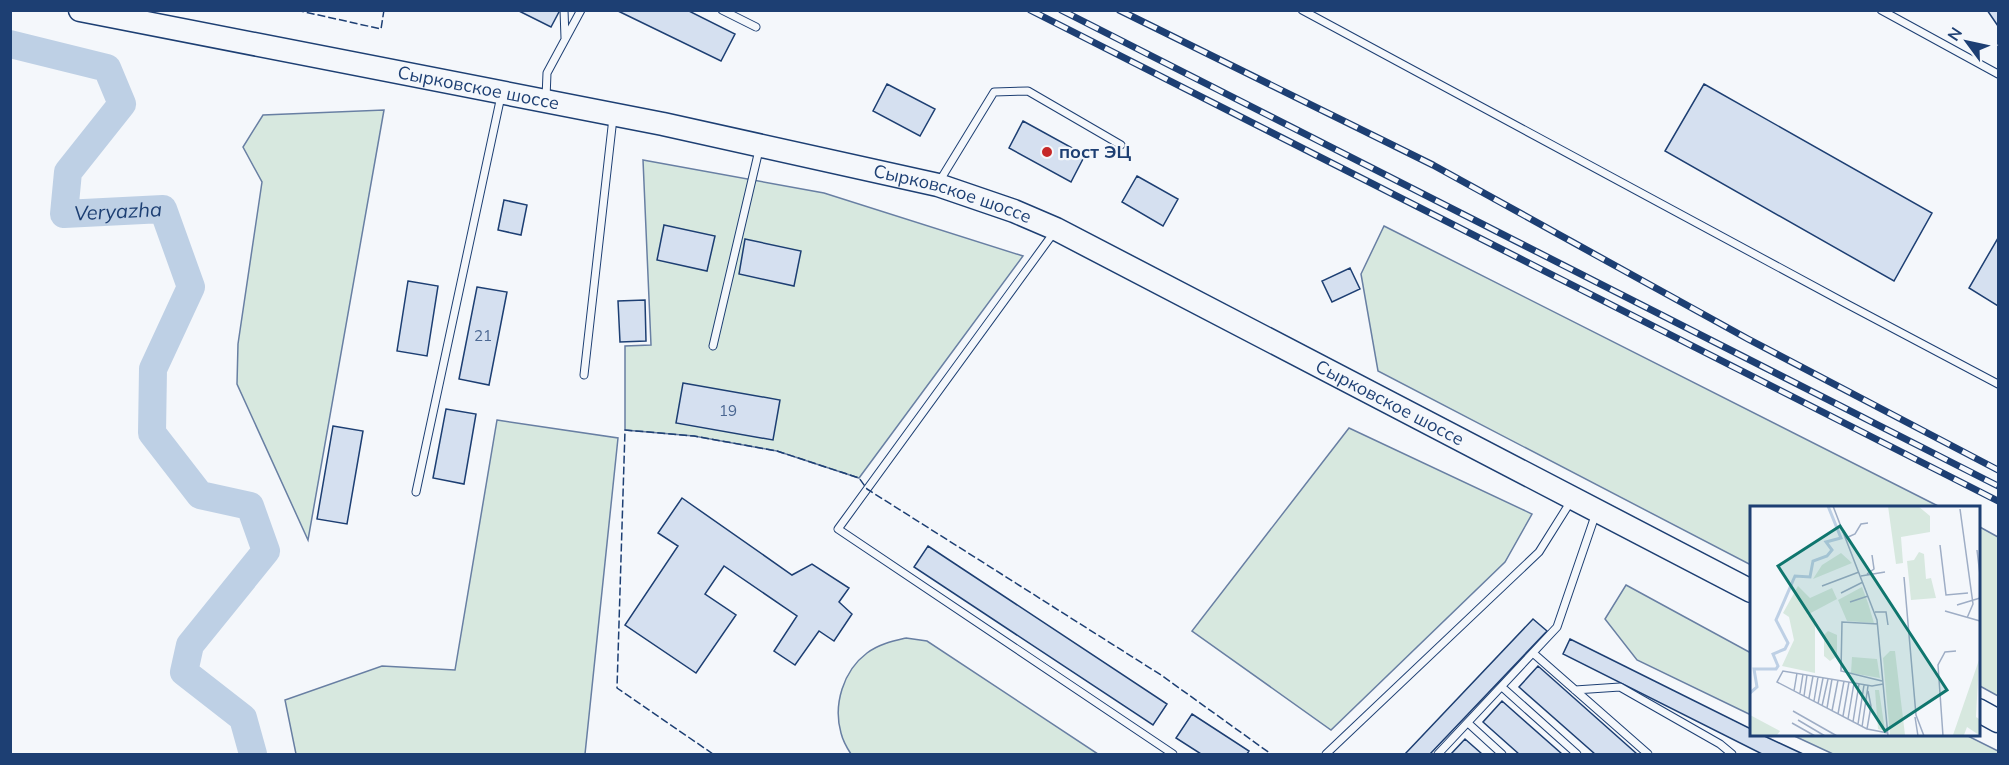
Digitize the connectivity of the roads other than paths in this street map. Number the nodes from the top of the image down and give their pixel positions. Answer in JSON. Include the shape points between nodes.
{"nodes":[{"id":1,"x":80,"y":10,"type":"edge"},
{"id":2,"x":564,"y":10,"type":"edge"},
{"id":3,"x":581,"y":10,"type":"edge"},
{"id":4,"x":722,"y":10,"type":"edge"},
{"id":5,"x":1302,"y":10,"type":"edge"},
{"id":6,"x":1881,"y":10,"type":"edge"},
{"id":7,"x":756,"y":27,"type":"dead end"},
{"id":8,"x":565,"y":40,"type":"junction"},
{"id":9,"x":1998,"y":74,"type":"edge"},
{"id":10,"x":501,"y":93,"type":"junction"},
{"id":11,"x":546,"y":102,"type":"junction"},
{"id":12,"x":614,"y":116,"type":"junction"},
{"id":13,"x":1121,"y":145,"type":"dead end"},
{"id":14,"x":760,"y":146,"type":"junction"},
{"id":15,"x":938,"y":185,"type":"junction"},
{"id":16,"x":1056,"y":229,"type":"junction"},
{"id":17,"x":713,"y":346,"type":"dead end"},
{"id":18,"x":584,"y":375,"type":"dead end"},
{"id":19,"x":1998,"y":384,"type":"edge"},
{"id":20,"x":416,"y":492,"type":"dead end"},
{"id":21,"x":1573,"y":498,"type":"junction"},
{"id":22,"x":1597,"y":510,"type":"junction"},
{"id":23,"x":1750,"y":590,"type":"edge"},
{"id":24,"x":1533,"y":653,"type":"junction"},
{"id":25,"x":1502,"y":687,"type":"junction"},
{"id":26,"x":1575,"y":690,"type":"junction"},
{"id":27,"x":1979,"y":711,"type":"edge"},
{"id":28,"x":1998,"y":721,"type":"edge"},
{"id":29,"x":1468,"y":723,"type":"junction"},
{"id":30,"x":1173,"y":754,"type":"edge"},
{"id":31,"x":1326,"y":754,"type":"edge"},
{"id":32,"x":1438,"y":754,"type":"edge"},
{"id":33,"x":1502,"y":754,"type":"edge"},
{"id":34,"x":1577,"y":754,"type":"edge"},
{"id":35,"x":1648,"y":754,"type":"edge"},
{"id":36,"x":1732,"y":754,"type":"edge"}],
"edges":[{"from":1,"to":10,"type":"main road","name":"Сырковское шоссе"},
{"from":2,"to":8,"type":"lane"},
{"from":3,"to":8,"type":"lane"},
{"from":4,"to":7,"type":"lane"},
{"from":5,"to":19,"type":"lane"},
{"from":6,"to":9,"type":"lane"},
{"from":8,"to":11,"type":"lane","via":[[547,73]]},
{"from":10,"to":11,"type":"main road","name":"Сырковское шоссе"},
{"from":10,"to":20,"type":"lane"},
{"from":11,"to":12,"type":"main road","name":"Сырковское шоссе"},
{"from":12,"to":14,"type":"main road","name":"Сырковское шоссе"},
{"from":12,"to":18,"type":"lane"},
{"from":13,"to":15,"type":"lane","via":[[1028,91],[994,92]]},
{"from":14,"to":15,"type":"main road","name":"Сырковское шоссе"},
{"from":14,"to":17,"type":"lane"},
{"from":15,"to":16,"type":"main road","name":"Сырковское шоссе"},
{"from":16,"to":21,"type":"main road","name":"Сырковское шоссе"},
{"from":16,"to":30,"type":"lane","via":[[838,529]]},
{"from":21,"to":22,"type":"main road","name":"Сырковское шоссе"},
{"from":21,"to":31,"type":"lane","via":[[1539,552]]},
{"from":22,"to":23,"type":"main road","name":"Сырковское шоссе"},
{"from":22,"to":24,"type":"lane","via":[[1557,627]]},
{"from":24,"to":25,"type":"lane"},
{"from":24,"to":26,"type":"lane"},
{"from":25,"to":29,"type":"lane"},
{"from":25,"to":34,"type":"lane"},
{"from":26,"to":35,"type":"lane"},
{"from":26,"to":36,"type":"lane","via":[[1620,687]]},
{"from":27,"to":28,"type":"main road"},
{"from":29,"to":32,"type":"lane"},
{"from":29,"to":33,"type":"lane"}]}
